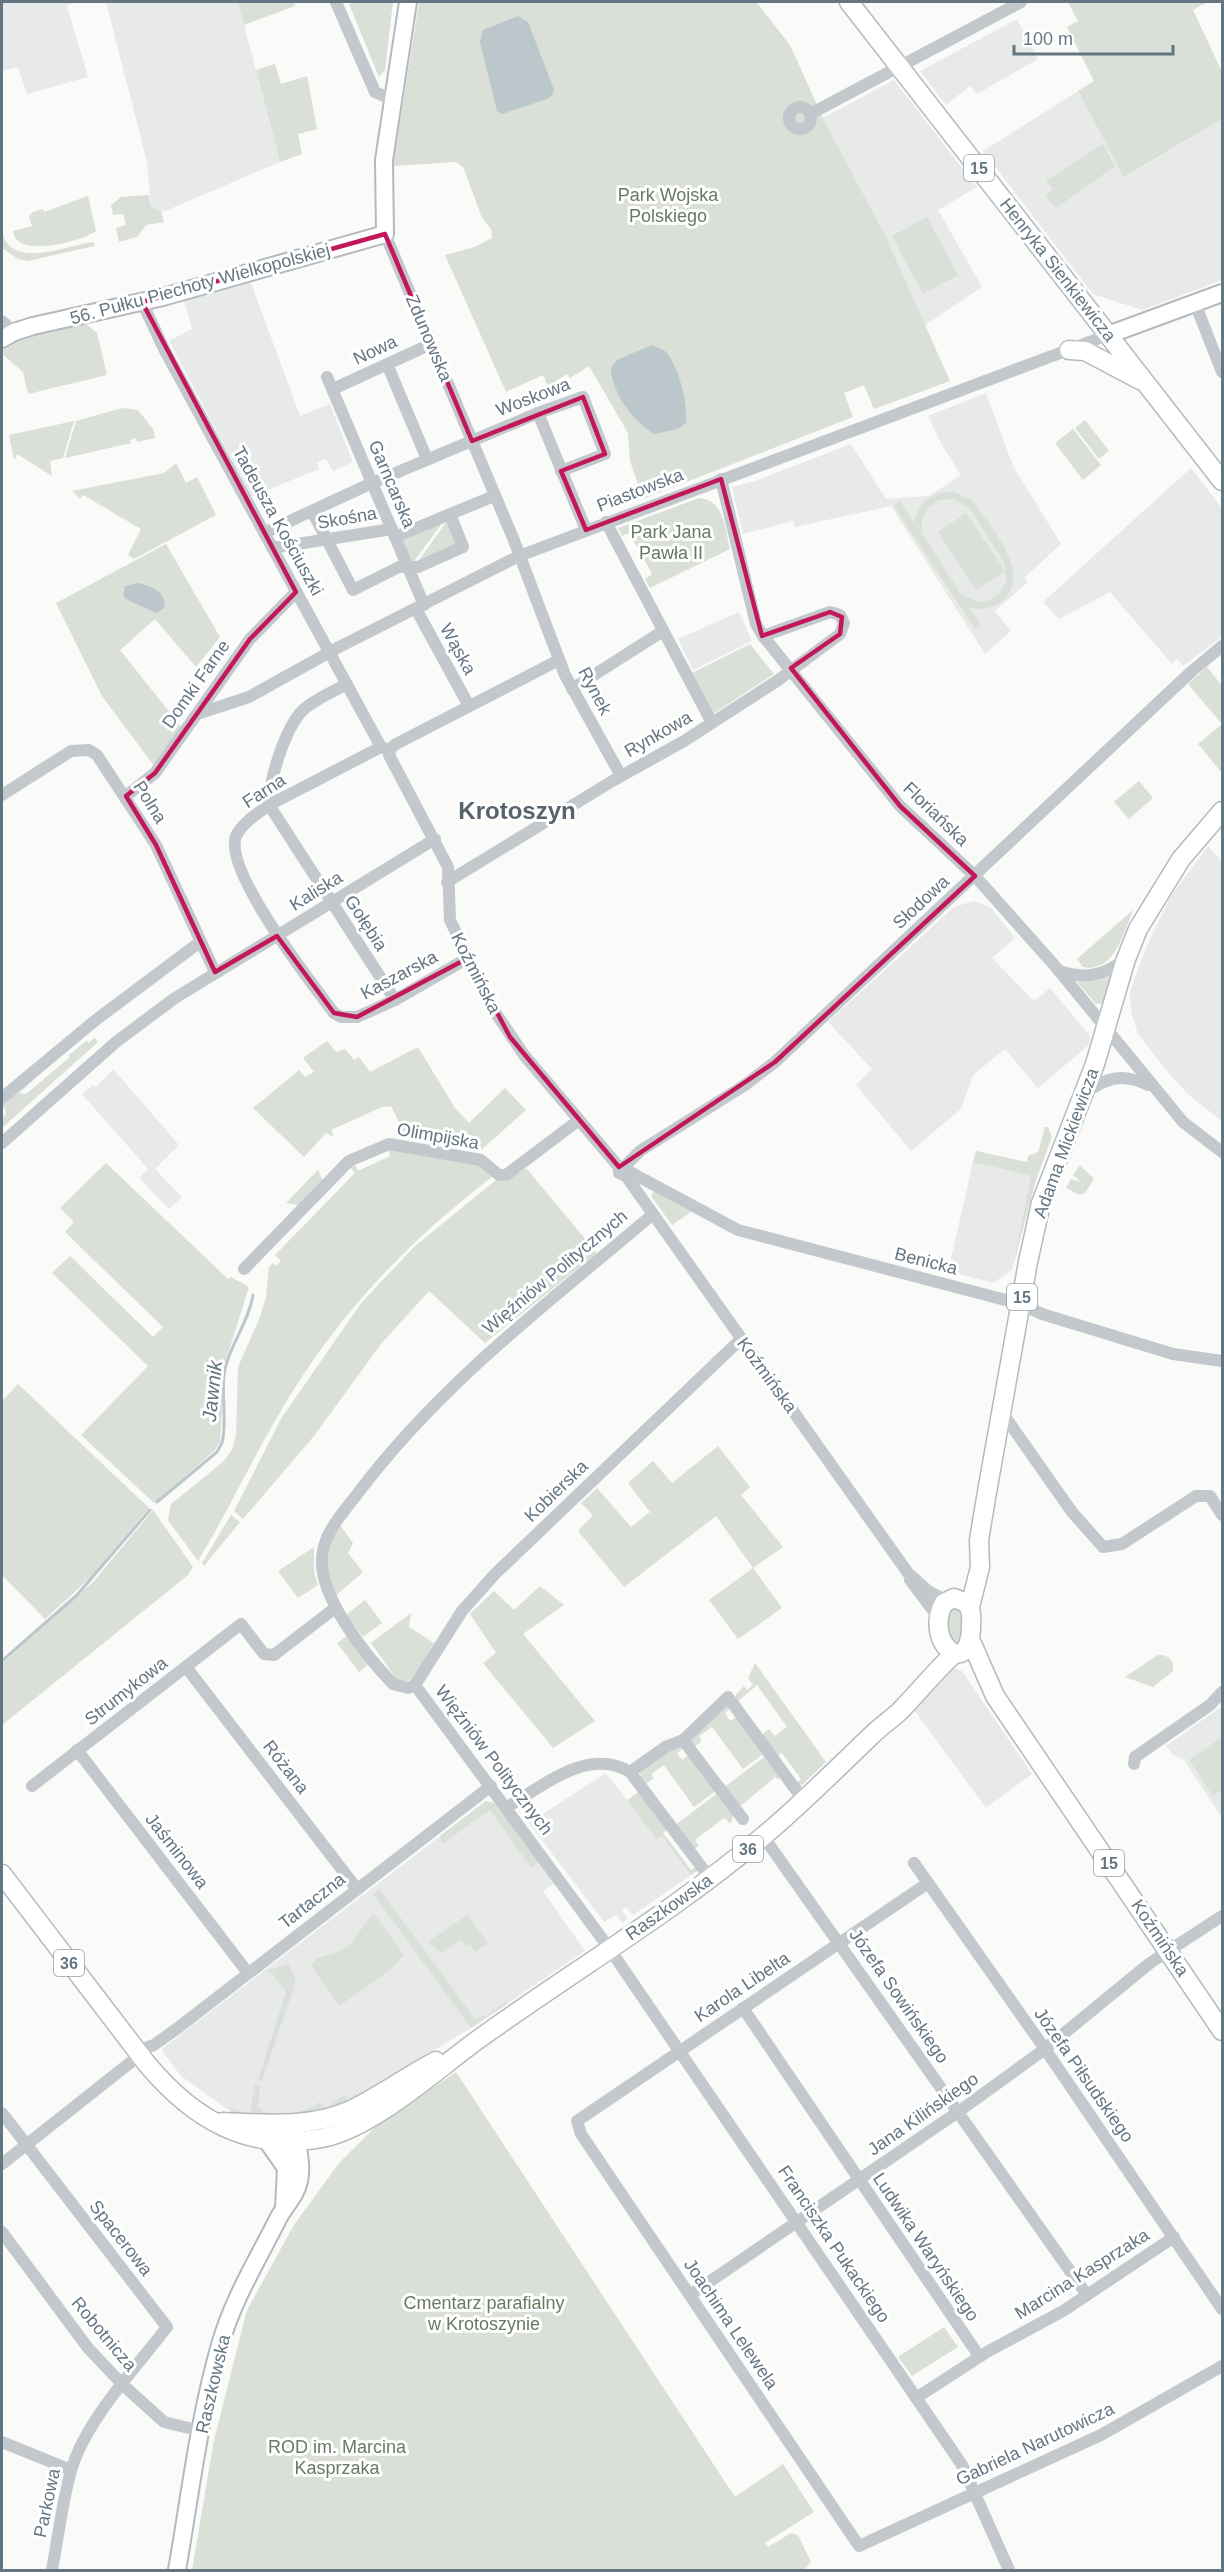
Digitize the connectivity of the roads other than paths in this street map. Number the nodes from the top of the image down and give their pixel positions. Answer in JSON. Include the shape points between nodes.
{"nodes":[{"id":1,"x":336,"y":2,"type":"edge"},
{"id":2,"x":408,"y":2,"type":"edge"},
{"id":3,"x":849,"y":2,"type":"edge"},
{"id":4,"x":1020,"y":2,"type":"edge"},
{"id":5,"x":900,"y":66,"type":"junction"},
{"id":6,"x":393,"y":100,"type":"junction"},
{"id":7,"x":810,"y":114,"type":"dead end"},
{"id":8,"x":385,"y":234,"type":"junction"},
{"id":9,"x":1222,"y":292,"type":"edge"},
{"id":10,"x":142,"y":302,"type":"junction"},
{"id":11,"x":1195,"y":303,"type":"junction"},
{"id":12,"x":6,"y":331,"type":"edge"},
{"id":13,"x":1108,"y":335,"type":"junction"},
{"id":14,"x":431,"y":344,"type":"junction"},
{"id":15,"x":1069,"y":350,"type":"junction"},
{"id":16,"x":387,"y":364,"type":"junction"},
{"id":17,"x":1222,"y":372,"type":"edge"},
{"id":18,"x":330,"y":383,"type":"joint"},
{"id":19,"x":1146,"y":384,"type":"junction"},
{"id":20,"x":538,"y":412,"type":"junction"},
{"id":21,"x":472,"y":441,"type":"junction"},
{"id":22,"x":427,"y":459,"type":"junction"},
{"id":23,"x":561,"y":471,"type":"junction"},
{"id":24,"x":721,"y":479,"type":"junction"},
{"id":25,"x":1222,"y":482,"type":"edge"},
{"id":26,"x":372,"y":483,"type":"junction"},
{"id":27,"x":489,"y":498,"type":"dead end"},
{"id":28,"x":312,"y":511,"type":"junction"},
{"id":29,"x":450,"y":514,"type":"junction"},
{"id":30,"x":606,"y":522,"type":"junction"},
{"id":31,"x":586,"y":530,"type":"junction"},
{"id":32,"x":264,"y":533,"type":"junction"},
{"id":33,"x":393,"y":533,"type":"junction"},
{"id":34,"x":327,"y":540,"type":"junction"},
{"id":35,"x":272,"y":548,"type":"junction"},
{"id":36,"x":519,"y":556,"type":"junction"},
{"id":37,"x":408,"y":567,"type":"junction"},
{"id":38,"x":296,"y":592,"type":"junction"},
{"id":39,"x":420,"y":607,"type":"junction"},
{"id":40,"x":663,"y":631,"type":"junction"},
{"id":41,"x":763,"y":636,"type":"junction"},
{"id":42,"x":1220,"y":648,"type":"edge"},
{"id":43,"x":330,"y":653,"type":"junction"},
{"id":44,"x":559,"y":660,"type":"junction"},
{"id":45,"x":794,"y":672,"type":"junction"},
{"id":46,"x":347,"y":684,"type":"junction"},
{"id":47,"x":572,"y":689,"type":"junction"},
{"id":48,"x":469,"y":706,"type":"junction"},
{"id":49,"x":200,"y":713,"type":"junction"},
{"id":50,"x":712,"y":723,"type":"junction"},
{"id":51,"x":385,"y":748,"type":"junction"},
{"id":52,"x":621,"y":776,"type":"junction"},
{"id":53,"x":2,"y":795,"type":"edge"},
{"id":54,"x":126,"y":796,"type":"junction"},
{"id":55,"x":269,"y":805,"type":"junction"},
{"id":56,"x":1222,"y":810,"type":"edge"},
{"id":57,"x":435,"y":839,"type":"junction"},
{"id":58,"x":975,"y":876,"type":"junction"},
{"id":59,"x":447,"y":882,"type":"junction"},
{"id":60,"x":331,"y":903,"type":"junction"},
{"id":61,"x":277,"y":936,"type":"junction"},
{"id":62,"x":200,"y":942,"type":"junction"},
{"id":63,"x":468,"y":958,"type":"junction"},
{"id":64,"x":1126,"y":959,"type":"junction"},
{"id":65,"x":1059,"y":971,"type":"junction"},
{"id":66,"x":215,"y":972,"type":"junction"},
{"id":67,"x":395,"y":1000,"type":"junction"},
{"id":68,"x":1107,"y":1029,"type":"junction"},
{"id":69,"x":1152,"y":1086,"type":"junction"},
{"id":70,"x":1082,"y":1096,"type":"junction"},
{"id":71,"x":2,"y":1098,"type":"edge"},
{"id":72,"x":577,"y":1116,"type":"junction"},
{"id":73,"x":2,"y":1143,"type":"edge"},
{"id":74,"x":1222,"y":1152,"type":"edge"},
{"id":75,"x":626,"y":1170,"type":"junction"},
{"id":76,"x":652,"y":1215,"type":"junction"},
{"id":77,"x":244,"y":1269,"type":"dead end"},
{"id":78,"x":1021,"y":1304,"type":"junction"},
{"id":79,"x":741,"y":1339,"type":"junction"},
{"id":80,"x":1222,"y":1360,"type":"edge"},
{"id":81,"x":1001,"y":1412,"type":"junction"},
{"id":82,"x":1222,"y":1515,"type":"edge"},
{"id":83,"x":908,"y":1573,"type":"junction"},
{"id":84,"x":952,"y":1606,"type":"junction"},
{"id":85,"x":335,"y":1608,"type":"junction"},
{"id":86,"x":970,"y":1639,"type":"junction"},
{"id":87,"x":951,"y":1650,"type":"junction"},
{"id":88,"x":186,"y":1667,"type":"junction"},
{"id":89,"x":415,"y":1685,"type":"junction"},
{"id":90,"x":1222,"y":1692,"type":"edge"},
{"id":91,"x":995,"y":1696,"type":"junction"},
{"id":92,"x":683,"y":1740,"type":"junction"},
{"id":93,"x":77,"y":1750,"type":"junction"},
{"id":94,"x":1134,"y":1764,"type":"dead end"},
{"id":95,"x":630,"y":1772,"type":"junction"},
{"id":96,"x":32,"y":1786,"type":"dead end"},
{"id":97,"x":491,"y":1786,"type":"junction"},
{"id":98,"x":804,"y":1801,"type":"junction"},
{"id":99,"x":507,"y":1807,"type":"junction"},
{"id":100,"x":743,"y":1819,"type":"dead end"},
{"id":101,"x":763,"y":1836,"type":"junction"},
{"id":102,"x":914,"y":1863,"type":"dead end"},
{"id":103,"x":2,"y":1874,"type":"edge"},
{"id":104,"x":710,"y":1878,"type":"junction"},
{"id":105,"x":928,"y":1883,"type":"junction"},
{"id":106,"x":357,"y":1889,"type":"junction"},
{"id":107,"x":1222,"y":1916,"type":"edge"},
{"id":108,"x":840,"y":1941,"type":"junction"},
{"id":109,"x":609,"y":1948,"type":"junction"},
{"id":110,"x":1168,"y":1950,"type":"junction"},
{"id":111,"x":248,"y":1973,"type":"junction"},
{"id":112,"x":743,"y":2008,"type":"junction"},
{"id":113,"x":1222,"y":2031,"type":"edge"},
{"id":114,"x":478,"y":2040,"type":"junction"},
{"id":115,"x":1046,"y":2049,"type":"junction"},
{"id":116,"x":680,"y":2051,"type":"junction"},
{"id":117,"x":142,"y":2056,"type":"junction"},
{"id":118,"x":958,"y":2112,"type":"junction"},
{"id":119,"x":2,"y":2113,"type":"edge"},
{"id":120,"x":215,"y":2121,"type":"junction"},
{"id":121,"x":577,"y":2121,"type":"joint"},
{"id":122,"x":295,"y":2132,"type":"junction"},
{"id":123,"x":322,"y":2138,"type":"junction"},
{"id":124,"x":267,"y":2141,"type":"junction"},
{"id":125,"x":26,"y":2145,"type":"junction"},
{"id":126,"x":2,"y":2164,"type":"edge"},
{"id":127,"x":294,"y":2166,"type":"junction"},
{"id":128,"x":859,"y":2179,"type":"junction"},
{"id":129,"x":797,"y":2221,"type":"junction"},
{"id":130,"x":2,"y":2232,"type":"edge"},
{"id":131,"x":1174,"y":2237,"type":"junction"},
{"id":132,"x":690,"y":2295,"type":"junction"},
{"id":133,"x":1087,"y":2295,"type":"junction"},
{"id":134,"x":1222,"y":2309,"type":"edge"},
{"id":135,"x":980,"y":2356,"type":"junction"},
{"id":136,"x":1222,"y":2366,"type":"edge"},
{"id":137,"x":123,"y":2385,"type":"junction"},
{"id":138,"x":916,"y":2398,"type":"junction"},
{"id":139,"x":201,"y":2430,"type":"junction"},
{"id":140,"x":2,"y":2442,"type":"edge"},
{"id":141,"x":71,"y":2470,"type":"junction"},
{"id":142,"x":975,"y":2492,"type":"junction"},
{"id":143,"x":859,"y":2546,"type":"joint"},
{"id":144,"x":52,"y":2571,"type":"edge"},
{"id":145,"x":177,"y":2571,"type":"edge"},
{"id":146,"x":1009,"y":2571,"type":"edge"}],
"edges":[{"from":1,"to":6,"type":"street","via":[[375,92]]},
{"from":2,"to":6,"type":"street","name":"Zdunowska"},
{"from":3,"to":5,"type":"main road","name":"Henryka Sienkiewicza","number":"15"},
{"from":4,"to":5,"type":"street"},
{"from":5,"to":7,"type":"street"},
{"from":5,"to":13,"type":"main road","name":"Henryka Sienkiewicza","number":"15"},
{"from":6,"to":8,"type":"street","name":"Zdunowska","via":[[384,160]]},
{"from":8,"to":10,"type":"street","name":"56. Pułku Piechoty Wielkopolskiej"},
{"from":8,"to":14,"type":"street","name":"Zdunowska"},
{"from":9,"to":11,"type":"street"},
{"from":10,"to":12,"type":"street","name":"56. Pułku Piechoty Wielkopolskiej"},
{"from":10,"to":32,"type":"street","name":"Tadeusza Kościuszki"},
{"from":11,"to":13,"type":"street"},
{"from":11,"to":17,"type":"street"},
{"from":13,"to":15,"type":"street","name":"Piastowska"},
{"from":13,"to":19,"type":"main road","name":"Henryka Sienkiewicza","number":"15"},
{"from":14,"to":16,"type":"street","name":"Nowa"},
{"from":14,"to":21,"type":"street","name":"Zdunowska"},
{"from":15,"to":19,"type":"main road","via":[[1085,351]]},
{"from":15,"to":24,"type":"street","name":"Piastowska"},
{"from":16,"to":18,"type":"street","name":"Nowa"},
{"from":16,"to":22,"type":"street"},
{"from":18,"to":26,"type":"street","name":"Garncarska"},
{"from":19,"to":25,"type":"main road","name":"Henryka Sienkiewicza","number":"15"},
{"from":20,"to":21,"type":"street","name":"Woskowa"},
{"from":20,"to":23,"type":"street"},
{"from":20,"to":23,"type":"street","name":"Woskowa","via":[[583,397],[605,454]]},
{"from":21,"to":22,"type":"street","name":"Woskowa"},
{"from":21,"to":36,"type":"street","name":"Zdunowska"},
{"from":22,"to":26,"type":"street","name":"Woskowa"},
{"from":23,"to":31,"type":"street"},
{"from":24,"to":30,"type":"street","name":"Piastowska"},
{"from":24,"to":41,"type":"street","name":"Floriańska","via":[[754,615]]},
{"from":26,"to":28,"type":"street","name":"Woskowa"},
{"from":26,"to":33,"type":"street","name":"Garncarska"},
{"from":27,"to":29,"type":"street","name":"Skośna"},
{"from":28,"to":32,"type":"street","name":"Woskowa"},
{"from":28,"to":34,"type":"street"},
{"from":29,"to":33,"type":"street","name":"Skośna"},
{"from":29,"to":37,"type":"street","via":[[463,547],[418,567]]},
{"from":30,"to":31,"type":"street","name":"Piastowska"},
{"from":30,"to":40,"type":"street"},
{"from":31,"to":36,"type":"street","name":"Piastowska"},
{"from":32,"to":35,"type":"street","name":"Tadeusza Kościuszki"},
{"from":33,"to":34,"type":"street","name":"Skośna"},
{"from":33,"to":37,"type":"street","name":"Garncarska"},
{"from":34,"to":35,"type":"street","name":"Skośna"},
{"from":34,"to":37,"type":"street","via":[[353,590],[399,567]]},
{"from":35,"to":38,"type":"street","name":"Tadeusza Kościuszki"},
{"from":36,"to":39,"type":"street","name":"Piastowska"},
{"from":36,"to":44,"type":"street","name":"Zdunowska"},
{"from":37,"to":39,"type":"street","name":"Garncarska"},
{"from":38,"to":43,"type":"street","name":"Tadeusza Kościuszki"},
{"from":38,"to":49,"type":"street","name":"Domki Farne","via":[[250,639]]},
{"from":39,"to":43,"type":"street","name":"Piastowska"},
{"from":39,"to":48,"type":"street","name":"Wąska"},
{"from":40,"to":47,"type":"street"},
{"from":40,"to":50,"type":"street"},
{"from":41,"to":45,"type":"street","name":"Floriańska"},
{"from":41,"to":45,"type":"street","name":"Rynkowa","via":[[830,612],[842,617],[840,634]]},
{"from":42,"to":58,"type":"street","name":"Słodowa"},
{"from":43,"to":46,"type":"street","name":"Tadeusza Kościuszki"},
{"from":43,"to":49,"type":"street","name":"Piastowska","via":[[236,703]]},
{"from":44,"to":47,"type":"street","name":"Rynek"},
{"from":44,"to":48,"type":"street","name":"Rynek"},
{"from":45,"to":50,"type":"street","name":"Rynkowa"},
{"from":45,"to":58,"type":"street","name":"Floriańska","via":[[900,806]]},
{"from":46,"to":51,"type":"street","name":"Tadeusza Kościuszki"},
{"from":46,"to":55,"type":"street","via":[[298,715],[284,745]]},
{"from":47,"to":52,"type":"street","name":"Rynek"},
{"from":48,"to":51,"type":"street","name":"Rynek"},
{"from":49,"to":54,"type":"street","name":"Domki Farne","via":[[155,773]]},
{"from":50,"to":52,"type":"street","name":"Rynkowa"},
{"from":51,"to":55,"type":"street","name":"Farna"},
{"from":51,"to":57,"type":"street"},
{"from":52,"to":59,"type":"street"},
{"from":53,"to":54,"type":"street","name":"Polna","via":[[80,749],[97,755]]},
{"from":54,"to":62,"type":"street","name":"Polna","via":[[156,845]]},
{"from":55,"to":60,"type":"street","name":"Gołębia"},
{"from":55,"to":61,"type":"street","name":"Farna","via":[[241,829],[234,849],[239,866]]},
{"from":56,"to":64,"type":"main road","name":"Adama Mickiewicza","number":"15","via":[[1164,884]]},
{"from":57,"to":59,"type":"street","via":[[448,867]]},
{"from":57,"to":60,"type":"street","name":"Kaliska"},
{"from":58,"to":65,"type":"street","name":"Floriańska"},
{"from":58,"to":75,"type":"street","name":"Słodowa","via":[[775,1062],[649,1145]]},
{"from":59,"to":63,"type":"street","name":"Koźmińska","via":[[450,920]]},
{"from":60,"to":61,"type":"street","name":"Kaliska"},
{"from":60,"to":67,"type":"street","name":"Gołębia"},
{"from":61,"to":66,"type":"street","name":"Kaliska"},
{"from":61,"to":67,"type":"street","name":"Kaszarska","via":[[334,1013],[341,1017],[357,1017]]},
{"from":62,"to":66,"type":"street","name":"Polna"},
{"from":62,"to":71,"type":"street"},
{"from":63,"to":67,"type":"street","name":"Kaszarska"},
{"from":63,"to":72,"type":"street","name":"Koźmińska","via":[[510,1037]]},
{"from":64,"to":65,"type":"street","via":[[1110,971],[1096,975]]},
{"from":64,"to":68,"type":"main road","name":"Adama Mickiewicza","number":"15"},
{"from":65,"to":68,"type":"street","name":"Floriańska"},
{"from":66,"to":73,"type":"street","name":"Kaliska","via":[[116,1042]]},
{"from":68,"to":69,"type":"street","name":"Floriańska"},
{"from":68,"to":70,"type":"main road","name":"Adama Mickiewicza","number":"15"},
{"from":69,"to":70,"type":"street","via":[[1122,1076],[1109,1078]]},
{"from":69,"to":74,"type":"street","name":"Floriańska","via":[[1183,1122]]},
{"from":70,"to":78,"type":"main road","name":"Adama Mickiewicza","number":"15","via":[[1041,1203]]},
{"from":72,"to":75,"type":"street","name":"Koźmińska"},
{"from":72,"to":77,"type":"street","name":"Olimpijska","via":[[506,1175],[481,1160],[395,1144],[352,1160]]},
{"from":75,"to":76,"type":"street","name":"Koźmińska"},
{"from":75,"to":78,"type":"street","name":"Benicka","via":[[738,1230]]},
{"from":76,"to":79,"type":"street","name":"Koźmińska"},
{"from":76,"to":85,"type":"street","name":"Więźniów Politycznych","via":[[478,1359],[372,1475],[324,1543],[322,1566]]},
{"from":78,"to":80,"type":"street","name":"Benicka","via":[[1173,1354]]},
{"from":78,"to":81,"type":"main road","name":"Adama Mickiewicza","number":"15"},
{"from":79,"to":83,"type":"street","name":"Koźmińska"},
{"from":79,"to":89,"type":"street","name":"Kobierska","via":[[495,1574],[462,1611]]},
{"from":81,"to":82,"type":"street","via":[[1072,1512],[1103,1547],[1122,1544],[1196,1496],[1210,1496]]},
{"from":81,"to":84,"type":"main road","name":"Adama Mickiewicza","number":"15","via":[[979,1540]]},
{"from":83,"to":84,"type":"street","name":"Koźmińska"},
{"from":83,"to":84,"type":"street","name":"Koźmińska","via":[[912,1585]]},
{"from":84,"to":86,"type":"main road","number":"15"},
{"from":84,"to":87,"type":"main road","via":[[938,1631]]},
{"from":85,"to":88,"type":"street","name":"Strumykowa","via":[[274,1654],[264,1654],[241,1624]]},
{"from":85,"to":89,"type":"street","name":"Więźniów Politycznych","via":[[393,1684],[408,1688]]},
{"from":86,"to":87,"type":"main road","name":"Raszkowska","via":[[967,1650]]},
{"from":86,"to":91,"type":"main road","name":"Koźmińska","number":"15"},
{"from":87,"to":91,"type":"main road","name":"Koźmińska","number":"15"},
{"from":87,"to":98,"type":"main road","name":"Raszkowska","number":"36","via":[[932,1663],[886,1712],[873,1733]]},
{"from":88,"to":93,"type":"street","name":"Strumykowa"},
{"from":88,"to":106,"type":"street","name":"Różana"},
{"from":89,"to":97,"type":"street","name":"Więźniów Politycznych"},
{"from":90,"to":94,"type":"street","via":[[1210,1705],[1135,1757]]},
{"from":91,"to":110,"type":"main road","name":"Koźmińska","number":"15"},
{"from":92,"to":95,"type":"street","via":[[667,1746]]},
{"from":92,"to":98,"type":"street","via":[[728,1697]]},
{"from":92,"to":100,"type":"street"},
{"from":93,"to":96,"type":"street","name":"Strumykowa"},
{"from":93,"to":111,"type":"street","name":"Jaśminowa"},
{"from":95,"to":99,"type":"street","via":[[616,1765],[577,1766]]},
{"from":95,"to":104,"type":"street"},
{"from":97,"to":99,"type":"street","name":"Więźniów Politycznych"},
{"from":97,"to":106,"type":"street","name":"Tartaczna"},
{"from":98,"to":101,"type":"main road","name":"Raszkowska","number":"36"},
{"from":99,"to":109,"type":"street","name":"Więźniów Politycznych"},
{"from":101,"to":104,"type":"main road","name":"Raszkowska","number":"36"},
{"from":101,"to":108,"type":"street","name":"Józefa Sowińskiego"},
{"from":102,"to":105,"type":"street","name":"Józefa Piłsudskiego"},
{"from":103,"to":117,"type":"main road","number":"36"},
{"from":104,"to":109,"type":"main road","name":"Raszkowska","number":"36"},
{"from":105,"to":108,"type":"street","name":"Karola Libelta"},
{"from":105,"to":115,"type":"street","name":"Józefa Piłsudskiego"},
{"from":106,"to":111,"type":"street","name":"Tartaczna"},
{"from":107,"to":110,"type":"street","name":"Jana Kilińskiego"},
{"from":108,"to":112,"type":"street","name":"Karola Libelta"},
{"from":108,"to":118,"type":"street","name":"Józefa Sowińskiego"},
{"from":109,"to":114,"type":"main road","name":"Raszkowska","number":"36"},
{"from":109,"to":116,"type":"street","name":"Franciszka Pukackiego"},
{"from":110,"to":113,"type":"main road","name":"Koźmińska","number":"15"},
{"from":110,"to":115,"type":"street","name":"Jana Kilińskiego"},
{"from":111,"to":117,"type":"street","name":"Tartaczna"},
{"from":112,"to":116,"type":"street","name":"Karola Libelta"},
{"from":112,"to":128,"type":"street","name":"Ludwika Waryńskiego"},
{"from":114,"to":122,"type":"main road","name":"Raszkowska","number":"36","via":[[350,2110]]},
{"from":114,"to":123,"type":"main road","name":"Raszkowska","number":"36","via":[[388,2106]]},
{"from":115,"to":118,"type":"street","name":"Jana Kilińskiego"},
{"from":115,"to":131,"type":"street","name":"Józefa Piłsudskiego"},
{"from":116,"to":121,"type":"street","name":"Karola Libelta"},
{"from":116,"to":129,"type":"street","name":"Franciszka Pukackiego"},
{"from":117,"to":120,"type":"main road","number":"36","via":[[193,2109]]},
{"from":117,"to":125,"type":"street","name":"Tartaczna"},
{"from":118,"to":128,"type":"street","name":"Jana Kilińskiego"},
{"from":118,"to":133,"type":"street","name":"Józefa Sowińskiego"},
{"from":119,"to":125,"type":"street","name":"Spacerowa"},
{"from":120,"to":122,"type":"main road","number":"36"},
{"from":120,"to":124,"type":"main road","number":"36","via":[[248,2138]]},
{"from":121,"to":132,"type":"street","name":"Joachima Lelewela","via":[[580,2134]]},
{"from":122,"to":123,"type":"main road","name":"Raszkowska","number":"36"},
{"from":122,"to":124,"type":"main road","number":"36"},
{"from":122,"to":127,"type":"street","name":"Raszkowska"},
{"from":123,"to":127,"type":"street"},
{"from":124,"to":127,"type":"street"},
{"from":125,"to":126,"type":"street","name":"Tartaczna"},
{"from":125,"to":137,"type":"street","name":"Spacerowa","via":[[167,2327]]},
{"from":127,"to":139,"type":"street","name":"Raszkowska","via":[[284,2209],[236,2300],[219,2346]]},
{"from":128,"to":129,"type":"street","name":"Jana Kilińskiego"},
{"from":128,"to":135,"type":"street","name":"Ludwika Waryńskiego"},
{"from":129,"to":132,"type":"street","name":"Jana Kilińskiego"},
{"from":129,"to":138,"type":"street","name":"Franciszka Pukackiego"},
{"from":130,"to":137,"type":"street","name":"Robotnicza","via":[[88,2348]]},
{"from":131,"to":133,"type":"street","name":"Marcina Kasprzaka"},
{"from":131,"to":134,"type":"street","name":"Józefa Piłsudskiego"},
{"from":132,"to":143,"type":"street","name":"Joachima Lelewela"},
{"from":133,"to":135,"type":"street","name":"Marcina Kasprzaka"},
{"from":135,"to":138,"type":"street","name":"Marcina Kasprzaka"},
{"from":136,"to":142,"type":"street","name":"Gabriela Narutowicza","via":[[1101,2435]]},
{"from":137,"to":139,"type":"street","name":"Robotnicza","via":[[164,2422]]},
{"from":137,"to":141,"type":"street","name":"Parkowa","via":[[94,2425]]},
{"from":138,"to":142,"type":"street","name":"Franciszka Pukackiego","via":[[962,2465]]},
{"from":139,"to":145,"type":"street","name":"Raszkowska"},
{"from":140,"to":141,"type":"street"},
{"from":141,"to":144,"type":"street","name":"Parkowa"},
{"from":142,"to":143,"type":"street","name":"Gabriela Narutowicza"},
{"from":142,"to":146,"type":"street","name":"Franciszka Pukackiego"}]}
